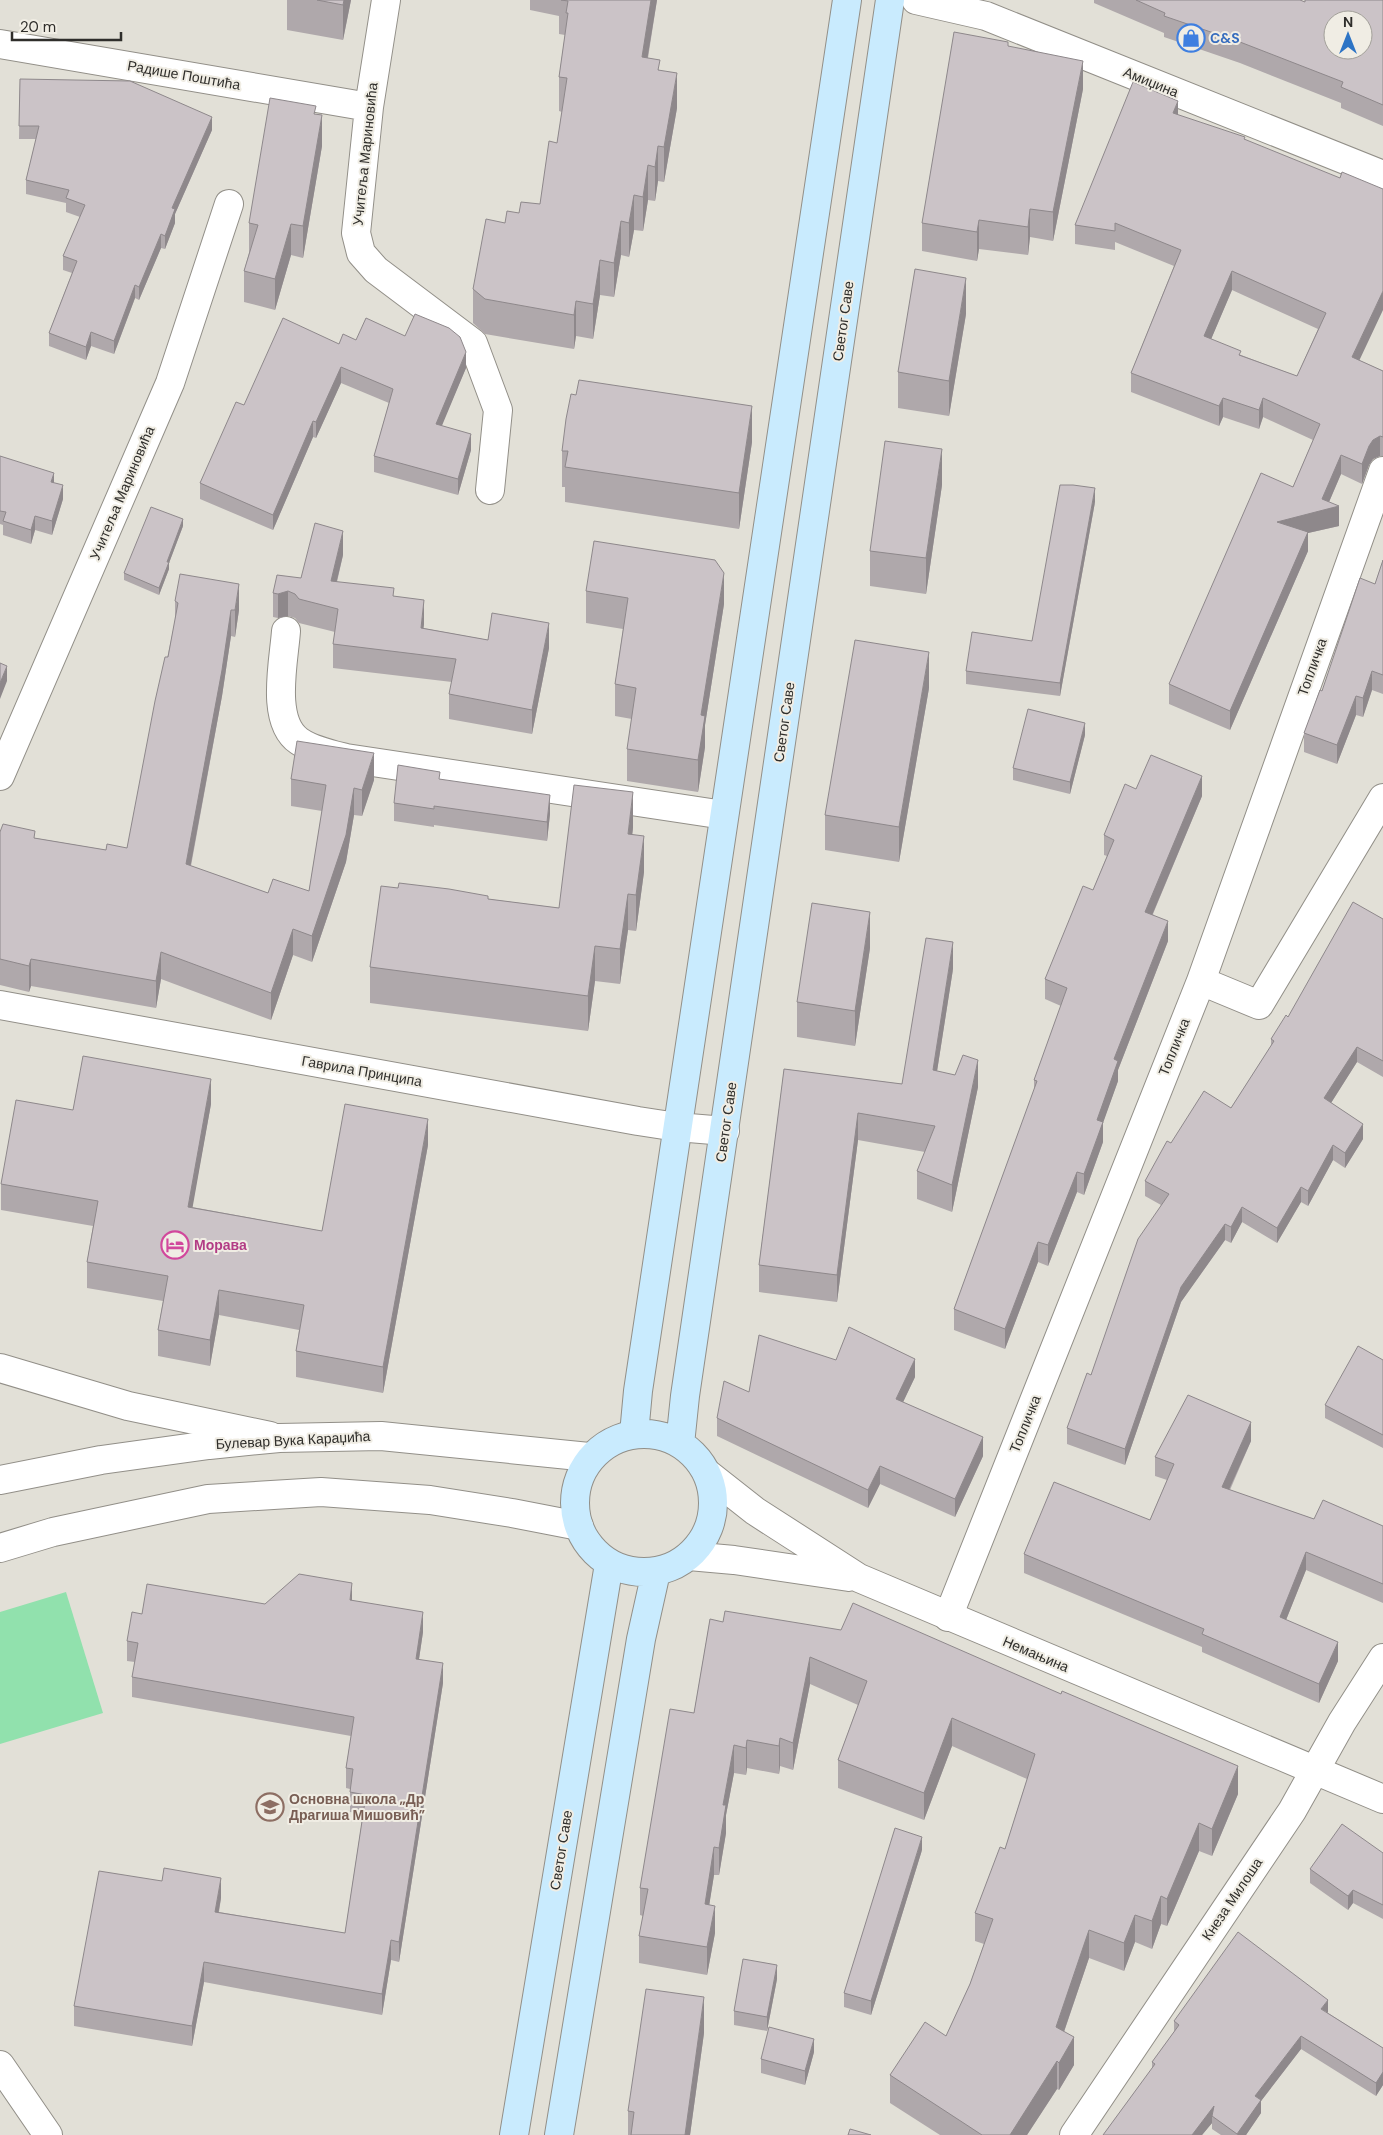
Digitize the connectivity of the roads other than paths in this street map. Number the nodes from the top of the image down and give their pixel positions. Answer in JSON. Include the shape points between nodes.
{"nodes":[{"id":1,"x":386,"y":0,"type":"edge"},
{"id":2,"x":847,"y":0,"type":"edge"},
{"id":3,"x":890,"y":0,"type":"edge"},
{"id":4,"x":916,"y":0,"type":"edge"},
{"id":5,"x":0,"y":44,"type":"edge"},
{"id":6,"x":368,"y":107,"type":"junction"},
{"id":7,"x":1383,"y":176,"type":"edge"},
{"id":8,"x":229,"y":204,"type":"dead end"},
{"id":9,"x":1383,"y":471,"type":"edge"},
{"id":10,"x":490,"y":490,"type":"dead end"},
{"id":11,"x":1373,"y":529,"type":"edge"},
{"id":12,"x":286,"y":631,"type":"dead end"},
{"id":13,"x":2,"y":767,"type":"edge"},
{"id":14,"x":1383,"y":798,"type":"edge"},
{"id":15,"x":724,"y":815,"type":"junction"},
{"id":16,"x":1201,"y":981,"type":"junction"},
{"id":17,"x":0,"y":1005,"type":"edge"},
{"id":18,"x":677,"y":1127,"type":"junction"},
{"id":19,"x":725,"y":1131,"type":"junction"},
{"id":20,"x":0,"y":1368,"type":"edge"},
{"id":21,"x":634,"y":1434,"type":"junction"},
{"id":22,"x":279,"y":1438,"type":"junction"},
{"id":23,"x":680,"y":1444,"type":"junction"},
{"id":24,"x":588,"y":1457,"type":"junction"},
{"id":25,"x":708,"y":1474,"type":"junction"},
{"id":26,"x":0,"y":1480,"type":"edge"},
{"id":27,"x":579,"y":1526,"type":"junction"},
{"id":28,"x":0,"y":1548,"type":"edge"},
{"id":29,"x":689,"y":1556,"type":"junction"},
{"id":30,"x":608,"y":1564,"type":"junction"},
{"id":31,"x":656,"y":1572,"type":"junction"},
{"id":32,"x":858,"y":1578,"type":"junction"},
{"id":33,"x":948,"y":1617,"type":"junction"},
{"id":34,"x":1383,"y":1658,"type":"edge"},
{"id":35,"x":1315,"y":1770,"type":"junction"},
{"id":36,"x":1383,"y":1799,"type":"edge"},
{"id":37,"x":0,"y":2065,"type":"edge"},
{"id":38,"x":48,"y":2135,"type":"edge"},
{"id":39,"x":514,"y":2135,"type":"edge"},
{"id":40,"x":559,"y":2135,"type":"edge"},
{"id":41,"x":1074,"y":2135,"type":"edge"}],
"edges":[{"from":1,"to":6,"type":"street","name":"Учитеља Мариновића"},
{"from":2,"to":15,"type":"main road"},
{"from":3,"to":19,"type":"main road","name":"Светог Саве"},
{"from":4,"to":7,"type":"street","name":"Амиџина","via":[[986,16]]},
{"from":5,"to":6,"type":"street","name":"Радише Поштића"},
{"from":6,"to":10,"type":"street","name":"Учитеља Мариновића","via":[[356,234],[361,253],[376,270],[473,344],[498,410]]},
{"from":8,"to":13,"type":"street","name":"Учитеља Мариновића","via":[[170,383]]},
{"from":9,"to":11,"type":"street","name":"Топличка"},
{"from":11,"to":16,"type":"street","name":"Топличка"},
{"from":12,"to":15,"type":"street","via":[[282,711],[290,732],[306,745],[346,758]]},
{"from":14,"to":16,"type":"street","via":[[1259,1005]]},
{"from":15,"to":18,"type":"main road"},
{"from":16,"to":33,"type":"street","name":"Топличка"},
{"from":17,"to":18,"type":"street","name":"Гаврила Принципа"},
{"from":18,"to":19,"type":"street","name":"Гаврила Принципа"},
{"from":18,"to":21,"type":"main road"},
{"from":19,"to":23,"type":"main road","name":"Светог Саве"},
{"from":20,"to":22,"type":"street","via":[[128,1406]]},
{"from":21,"to":23,"type":"main road","via":[[661,1436]]},
{"from":21,"to":24,"type":"main road","via":[[617,1438]]},
{"from":22,"to":24,"type":"street","name":"Булевар Вука Караџића","via":[[381,1436]]},
{"from":22,"to":26,"type":"street","name":"Булевар Вука Караџића","via":[[101,1460]]},
{"from":23,"to":25,"type":"main road","via":[[692,1450]]},
{"from":24,"to":27,"type":"main road","via":[[575,1489],[574,1512]]},
{"from":25,"to":29,"type":"main road","via":[[714,1496],[712,1518],[704,1539]]},
{"from":25,"to":32,"type":"street","name":"Немањина","via":[[756,1512]]},
{"from":27,"to":28,"type":"street","via":[[430,1500],[321,1492],[208,1499],[53,1532]]},
{"from":27,"to":30,"type":"main road","via":[[594,1552]]},
{"from":29,"to":31,"type":"main road","via":[[673,1567]]},
{"from":29,"to":32,"type":"street"},
{"from":30,"to":31,"type":"main road","via":[[634,1572]]},
{"from":30,"to":39,"type":"main road","name":"Светог Саве"},
{"from":31,"to":40,"type":"main road","via":[[641,1640]]},
{"from":32,"to":33,"type":"street","name":"Немањина"},
{"from":33,"to":35,"type":"street","name":"Немањина"},
{"from":34,"to":35,"type":"street","name":"Кнеза Милоша"},
{"from":35,"to":36,"type":"street","name":"Немањина"},
{"from":35,"to":41,"type":"street","name":"Кнеза Милоша","via":[[1292,1811]]},
{"from":37,"to":38,"type":"street"}]}
